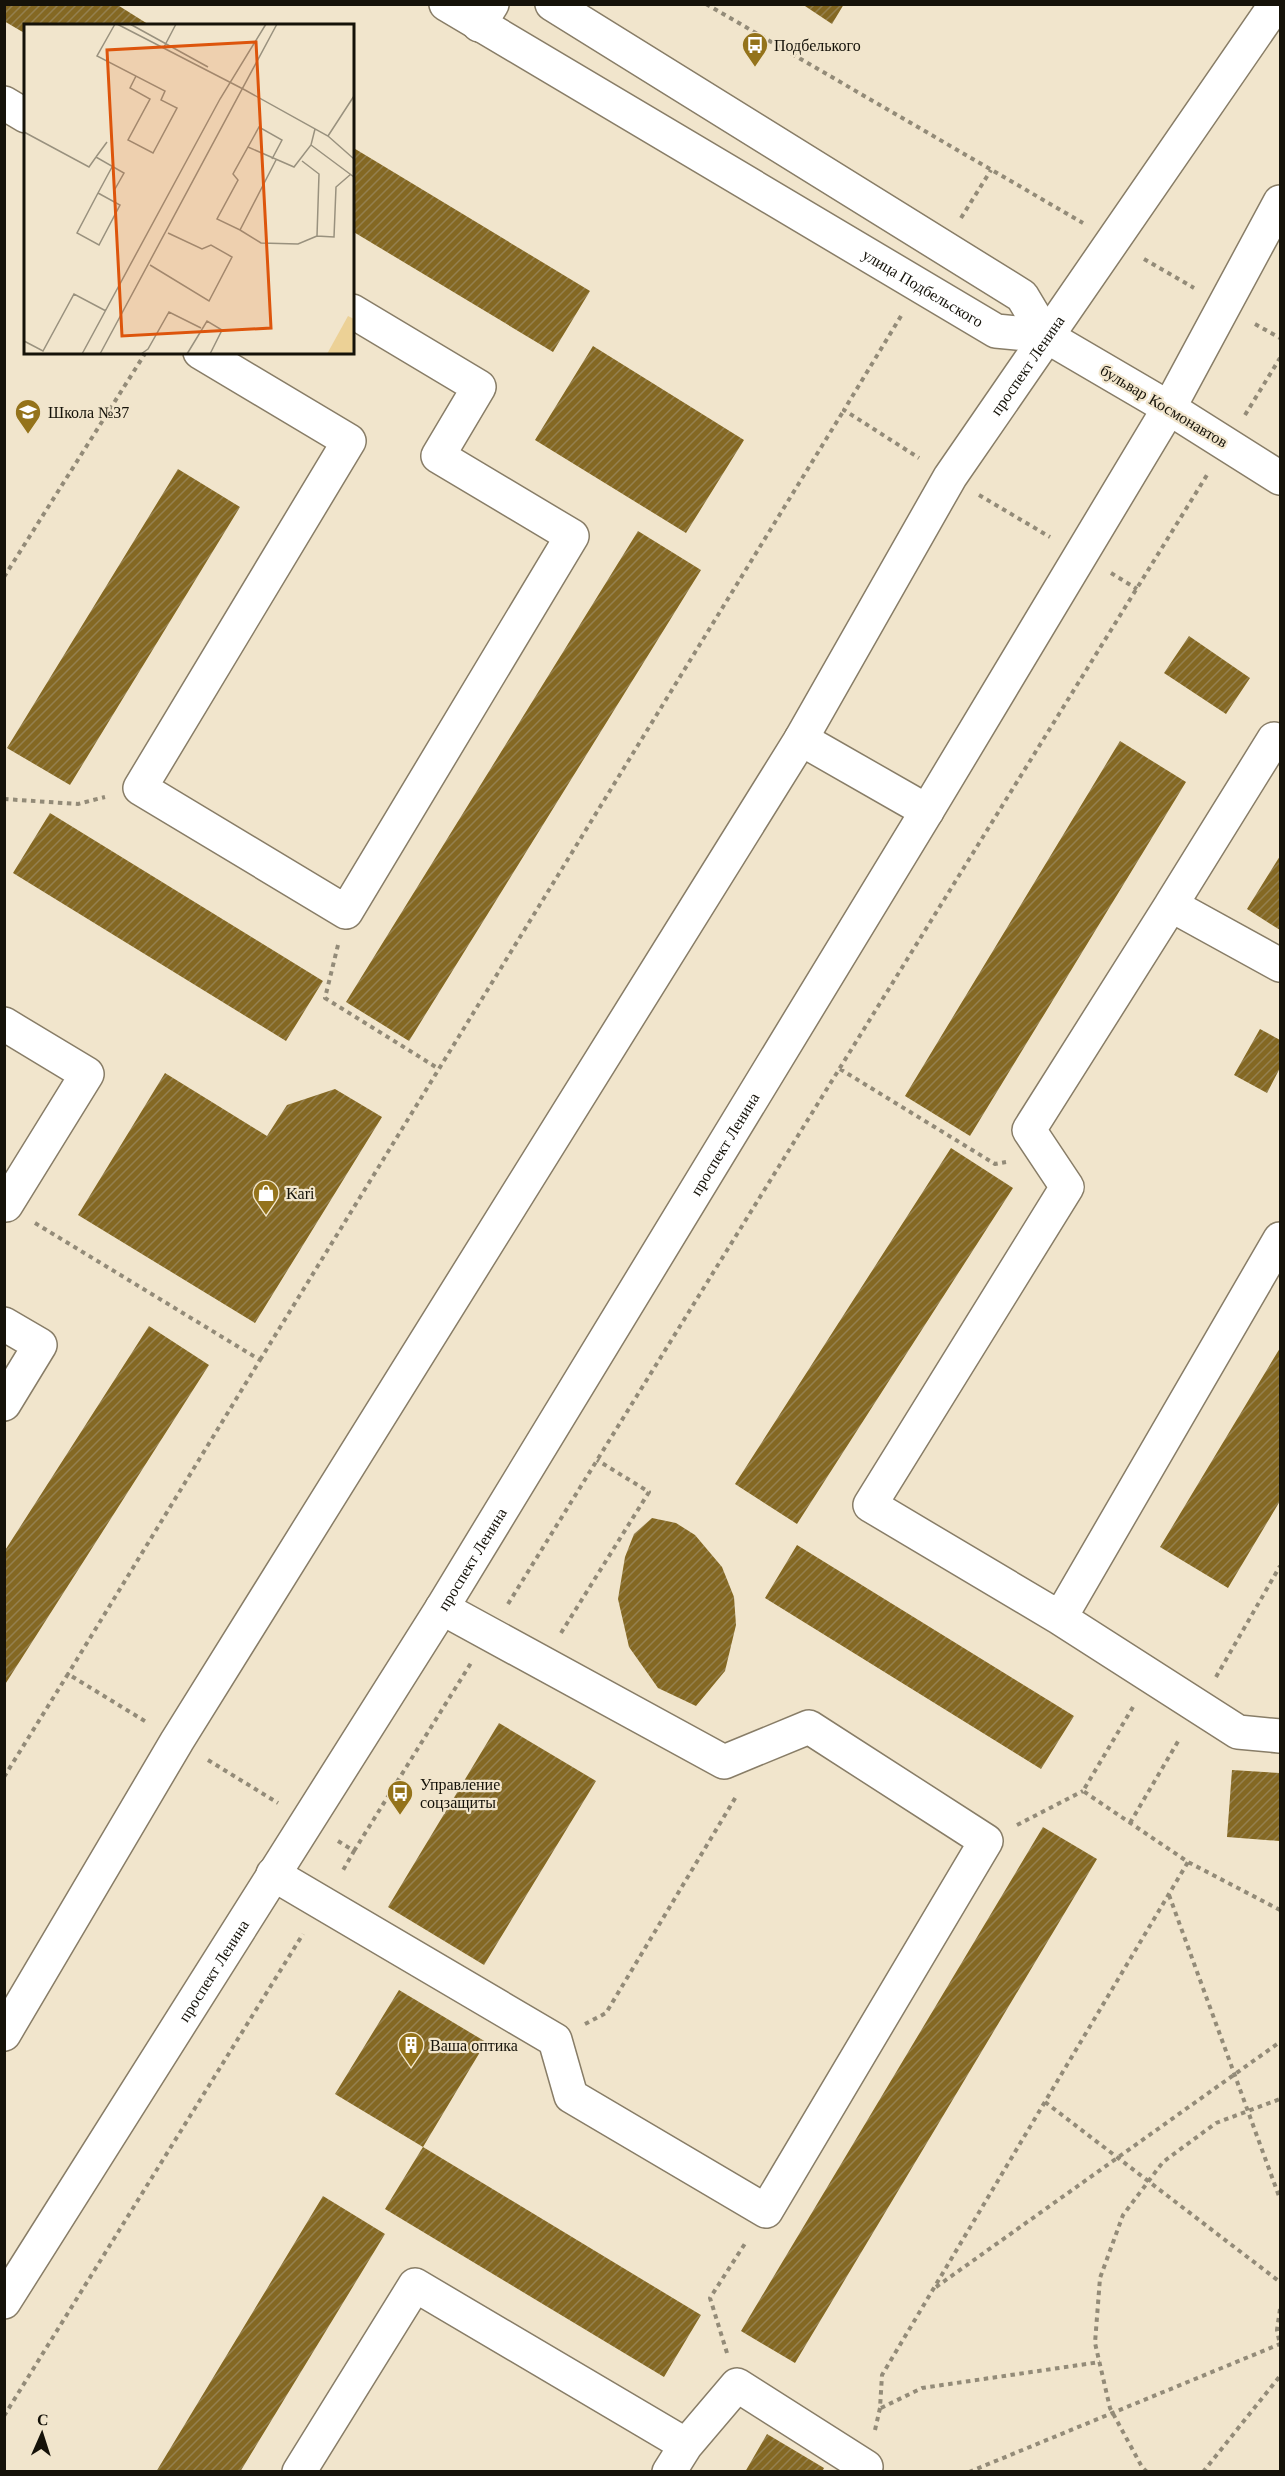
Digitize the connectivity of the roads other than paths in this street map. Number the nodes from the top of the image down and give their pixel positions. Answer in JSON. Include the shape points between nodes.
{"nodes":[{"id":1,"x":446,"y":4,"type":"edge"},
{"id":2,"x":552,"y":4,"type":"edge"},
{"id":3,"x":1276,"y":4,"type":"edge"},
{"id":4,"x":486,"y":15,"type":"edge"},
{"id":5,"x":4,"y":103,"type":"edge"},
{"id":6,"x":24,"y":115,"type":"edge"},
{"id":7,"x":1281,"y":202,"type":"edge"},
{"id":8,"x":354,"y":312,"type":"edge"},
{"id":9,"x":1046,"y":336,"type":"junction"},
{"id":10,"x":203,"y":354,"type":"edge"},
{"id":11,"x":1169,"y":408,"type":"junction"},
{"id":12,"x":1281,"y":478,"type":"edge"},
{"id":13,"x":801,"y":739,"type":"junction"},
{"id":14,"x":1281,"y":744,"type":"edge"},
{"id":15,"x":927,"y":811,"type":"junction"},
{"id":16,"x":1171,"y":905,"type":"junction"},
{"id":17,"x":1281,"y":965,"type":"edge"},
{"id":18,"x":4,"y":1024,"type":"edge"},
{"id":19,"x":6,"y":1205,"type":"road end"},
{"id":20,"x":1281,"y":1239,"type":"edge"},
{"id":21,"x":4,"y":1324,"type":"edge"},
{"id":22,"x":4,"y":1404,"type":"edge"},
{"id":23,"x":442,"y":1608,"type":"junction"},
{"id":24,"x":1060,"y":1618,"type":"junction"},
{"id":25,"x":1281,"y":1736,"type":"edge"},
{"id":26,"x":273,"y":1874,"type":"junction"},
{"id":27,"x":4,"y":2034,"type":"edge"},
{"id":28,"x":4,"y":2302,"type":"edge"},
{"id":29,"x":686,"y":2445,"type":"junction"},
{"id":30,"x":865,"y":2469,"type":"edge"},
{"id":31,"x":299,"y":2472,"type":"edge"},
{"id":32,"x":669,"y":2472,"type":"edge"}],
"edges":[{"from":1,"to":4,"type":"main road","name":"улица Подбельского"},
{"from":2,"to":9,"type":"main road","via":[[1022,296]]},
{"from":3,"to":9,"type":"main road","name":"проспект Ленина"},
{"from":4,"to":9,"type":"main road","name":"улица Подбельского","via":[[996,331]]},
{"from":5,"to":6,"type":"main road"},
{"from":7,"to":11,"type":"main road","name":"проспект Ленина"},
{"from":8,"to":10,"type":"main road","via":[[479,387],[438,456],[572,536],[346,912],[140,788],[349,441]]},
{"from":9,"to":11,"type":"main road","name":"бульвар Космонавтов"},
{"from":9,"to":13,"type":"main road","name":"проспект Ленина","via":[[950,477]]},
{"from":11,"to":12,"type":"main road","name":"бульвар Космонавтов"},
{"from":11,"to":15,"type":"main road","name":"проспект Ленина"},
{"from":13,"to":15,"type":"main road"},
{"from":13,"to":27,"type":"main road","name":"проспект Ленина","via":[[177,1741]]},
{"from":14,"to":16,"type":"main road","via":[[1274,739]]},
{"from":15,"to":23,"type":"main road","name":"проспект Ленина"},
{"from":16,"to":17,"type":"main road"},
{"from":16,"to":24,"type":"main road","via":[[1029,1130],[1066,1187],[870,1505]]},
{"from":18,"to":19,"type":"main road","via":[[87,1074]]},
{"from":20,"to":24,"type":"main road"},
{"from":21,"to":22,"type":"main road","via":[[40,1345]]},
{"from":23,"to":26,"type":"main road","name":"проспект Ленина"},
{"from":23,"to":26,"type":"main road","via":[[724,1762],[809,1727],[986,1841],[766,2211],[571,2096],[555,2040]]},
{"from":24,"to":25,"type":"main road","via":[[1238,1732]]},
{"from":26,"to":28,"type":"main road","name":"проспект Ленина"},
{"from":29,"to":30,"type":"main road","via":[[736,2385]]},
{"from":29,"to":31,"type":"main road","via":[[415,2285]]},
{"from":29,"to":32,"type":"main road"}]}
